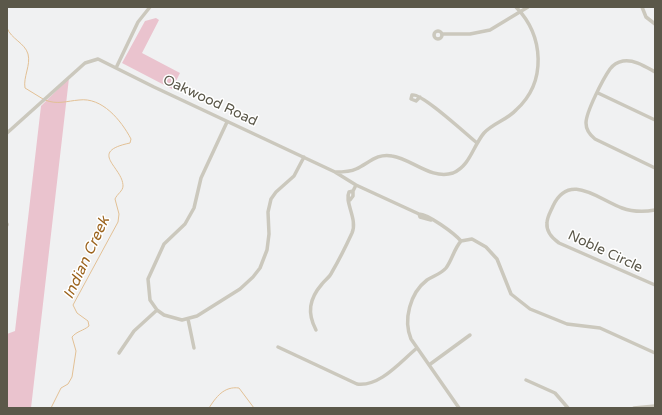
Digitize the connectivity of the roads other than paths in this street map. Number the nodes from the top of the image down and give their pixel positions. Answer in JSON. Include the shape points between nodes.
{"nodes":[{"id":1,"x":150,"y":7,"type":"edge"},
{"id":2,"x":516,"y":7,"type":"edge"},
{"id":3,"x":528,"y":7,"type":"edge"},
{"id":4,"x":642,"y":7,"type":"edge"},
{"id":5,"x":520,"y":12,"type":"junction"},
{"id":6,"x":655,"y":24,"type":"edge"},
{"id":7,"x":442,"y":34,"type":"dead end"},
{"id":8,"x":116,"y":68,"type":"junction"},
{"id":9,"x":655,"y":72,"type":"edge"},
{"id":10,"x":598,"y":93,"type":"junction"},
{"id":11,"x":420,"y":97,"type":"dead end"},
{"id":12,"x":655,"y":120,"type":"edge"},
{"id":13,"x":227,"y":122,"type":"junction"},
{"id":14,"x":7,"y":133,"type":"edge"},
{"id":15,"x":477,"y":143,"type":"junction"},
{"id":16,"x":304,"y":157,"type":"junction"},
{"id":17,"x":655,"y":168,"type":"edge"},
{"id":18,"x":335,"y":172,"type":"junction"},
{"id":19,"x":356,"y":185,"type":"junction"},
{"id":20,"x":655,"y":210,"type":"edge"},
{"id":21,"x":461,"y":241,"type":"junction"},
{"id":22,"x":655,"y":285,"type":"edge"},
{"id":23,"x":157,"y":310,"type":"junction"},
{"id":24,"x":188,"y":319,"type":"junction"},
{"id":25,"x":316,"y":330,"type":"dead end"},
{"id":26,"x":470,"y":335,"type":"dead end"},
{"id":27,"x":278,"y":347,"type":"dead end"},
{"id":28,"x":194,"y":348,"type":"dead end"},
{"id":29,"x":417,"y":348,"type":"junction"},
{"id":30,"x":119,"y":353,"type":"dead end"},
{"id":31,"x":655,"y":353,"type":"edge"},
{"id":32,"x":429,"y":365,"type":"junction"},
{"id":33,"x":526,"y":380,"type":"dead end"},
{"id":34,"x":655,"y":406,"type":"edge"},
{"id":35,"x":459,"y":408,"type":"edge"},
{"id":36,"x":568,"y":408,"type":"edge"},
{"id":37,"x":634,"y":408,"type":"edge"}],
"edges":[{"from":1,"to":8,"type":"street","via":[[138,22]]},
{"from":2,"to":5,"type":"street"},
{"from":3,"to":5,"type":"street"},
{"from":4,"to":6,"type":"street","via":[[646,17]]},
{"from":5,"to":7,"type":"street","via":[[484,31],[464,35]]},
{"from":5,"to":15,"type":"street","via":[[534,32],[538,48],[538,68],[534,84],[517,110],[487,130]]},
{"from":8,"to":13,"type":"street","name":"Oakwood Road"},
{"from":8,"to":14,"type":"street","name":"Oakwood Road","via":[[98,59],[89,60]]},
{"from":9,"to":10,"type":"street","via":[[634,62],[620,61],[610,68]]},
{"from":10,"to":12,"type":"street"},
{"from":10,"to":17,"type":"street","via":[[587,118],[587,128],[592,137]]},
{"from":11,"to":15,"type":"street"},
{"from":13,"to":16,"type":"street","name":"Oakwood Road"},
{"from":13,"to":23,"type":"street","via":[[201,178],[196,202],[188,220],[164,244],[150,274],[149,294]]},
{"from":15,"to":18,"type":"street","via":[[463,166],[447,174],[434,173],[388,155],[374,158],[350,171]]},
{"from":16,"to":18,"type":"street","name":"Oakwood Road"},
{"from":16,"to":24,"type":"street","via":[[294,176],[271,199],[266,255],[256,273],[240,289],[201,314]]},
{"from":18,"to":19,"type":"street","name":"Oakwood Road"},
{"from":19,"to":21,"type":"street","name":"Oakwood Road","via":[[424,215]]},
{"from":19,"to":25,"type":"street","via":[[348,195],[354,219],[353,231],[332,274],[318,289],[311,306],[310,316]]},
{"from":20,"to":22,"type":"street","name":"Noble Circle","via":[[626,210],[583,190],[570,189],[556,199],[548,216],[547,226],[550,235],[559,243]]},
{"from":21,"to":29,"type":"street","via":[[446,267],[422,285],[409,310],[407,327]]},
{"from":21,"to":31,"type":"street","via":[[472,239],[486,247],[497,259],[511,294],[530,309],[566,324],[600,328]]},
{"from":23,"to":24,"type":"street","via":[[171,318]]},
{"from":23,"to":30,"type":"street","via":[[134,331]]},
{"from":24,"to":28,"type":"street"},
{"from":26,"to":32,"type":"street"},
{"from":27,"to":29,"type":"street","via":[[364,385],[379,380]]},
{"from":29,"to":32,"type":"street"},
{"from":32,"to":35,"type":"street"},
{"from":33,"to":36,"type":"street","via":[[555,394]]},
{"from":34,"to":37,"type":"street"}]}
